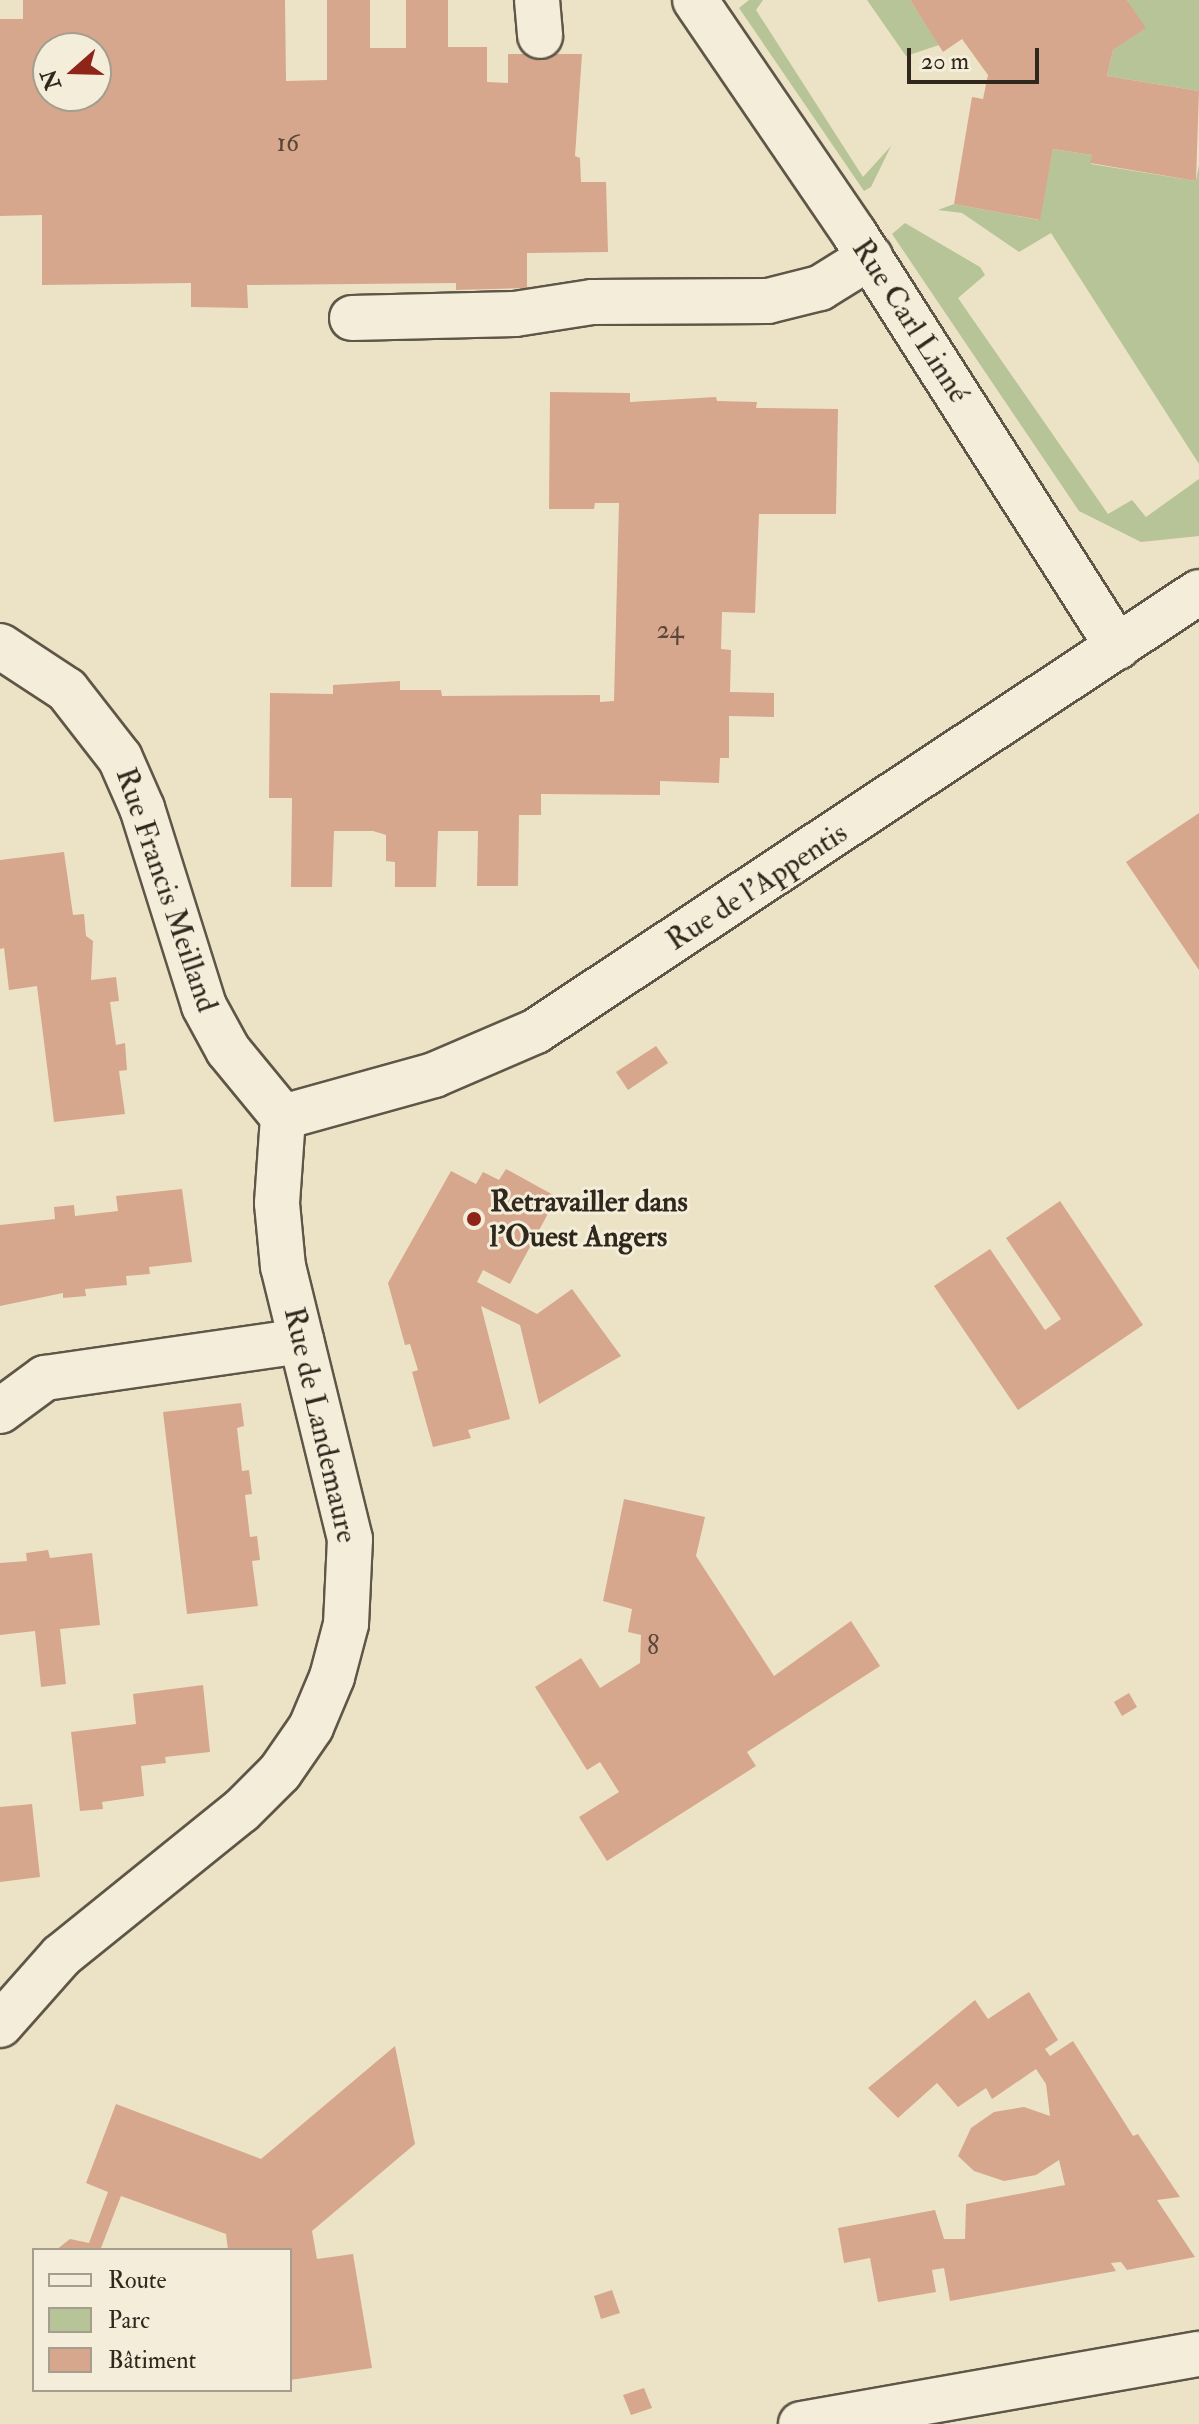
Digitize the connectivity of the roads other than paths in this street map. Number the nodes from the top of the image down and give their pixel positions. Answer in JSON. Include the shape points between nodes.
{"nodes":[{"id":1,"x":695,"y":0,"type":"edge"},
{"id":2,"x":870,"y":257,"type":"junction"},
{"id":3,"x":352,"y":318,"type":"dead end"},
{"id":4,"x":1199,"y":592,"type":"edge"},
{"id":5,"x":0,"y":646,"type":"edge"},
{"id":6,"x":1118,"y":647,"type":"junction"},
{"id":7,"x":283,"y":1117,"type":"junction"},
{"id":8,"x":301,"y":1341,"type":"junction"},
{"id":9,"x":0,"y":1411,"type":"edge"},
{"id":10,"x":0,"y":2025,"type":"edge"},
{"id":11,"x":1199,"y":2354,"type":"edge"},
{"id":12,"x":801,"y":2424,"type":"edge"}],
"edges":[{"from":1,"to":2,"type":"street","name":"Rue Carl Linné"},
{"from":2,"to":3,"type":"street","via":[[820,288],[768,301],[592,302],[515,314]]},
{"from":2,"to":6,"type":"street","name":"Rue Carl Linné"},
{"from":4,"to":6,"type":"street","name":"Rue de l'Appentis"},
{"from":5,"to":7,"type":"street","name":"Rue Francis Meilland","via":[[67,690],[120,758],[142,808],[204,1006],[228,1050]]},
{"from":6,"to":7,"type":"street","name":"Rue de l'Appentis","via":[[536,1031],[434,1075]]},
{"from":7,"to":8,"type":"street","name":"Rue de Landemaure","via":[[277,1230]]},
{"from":8,"to":9,"type":"street","via":[[45,1378]]},
{"from":8,"to":10,"type":"street","name":"Rue de Landemaure","via":[[350,1539],[346,1624],[323,1704],[280,1772],[250,1802],[61,1956]]},
{"from":11,"to":12,"type":"street"}]}
